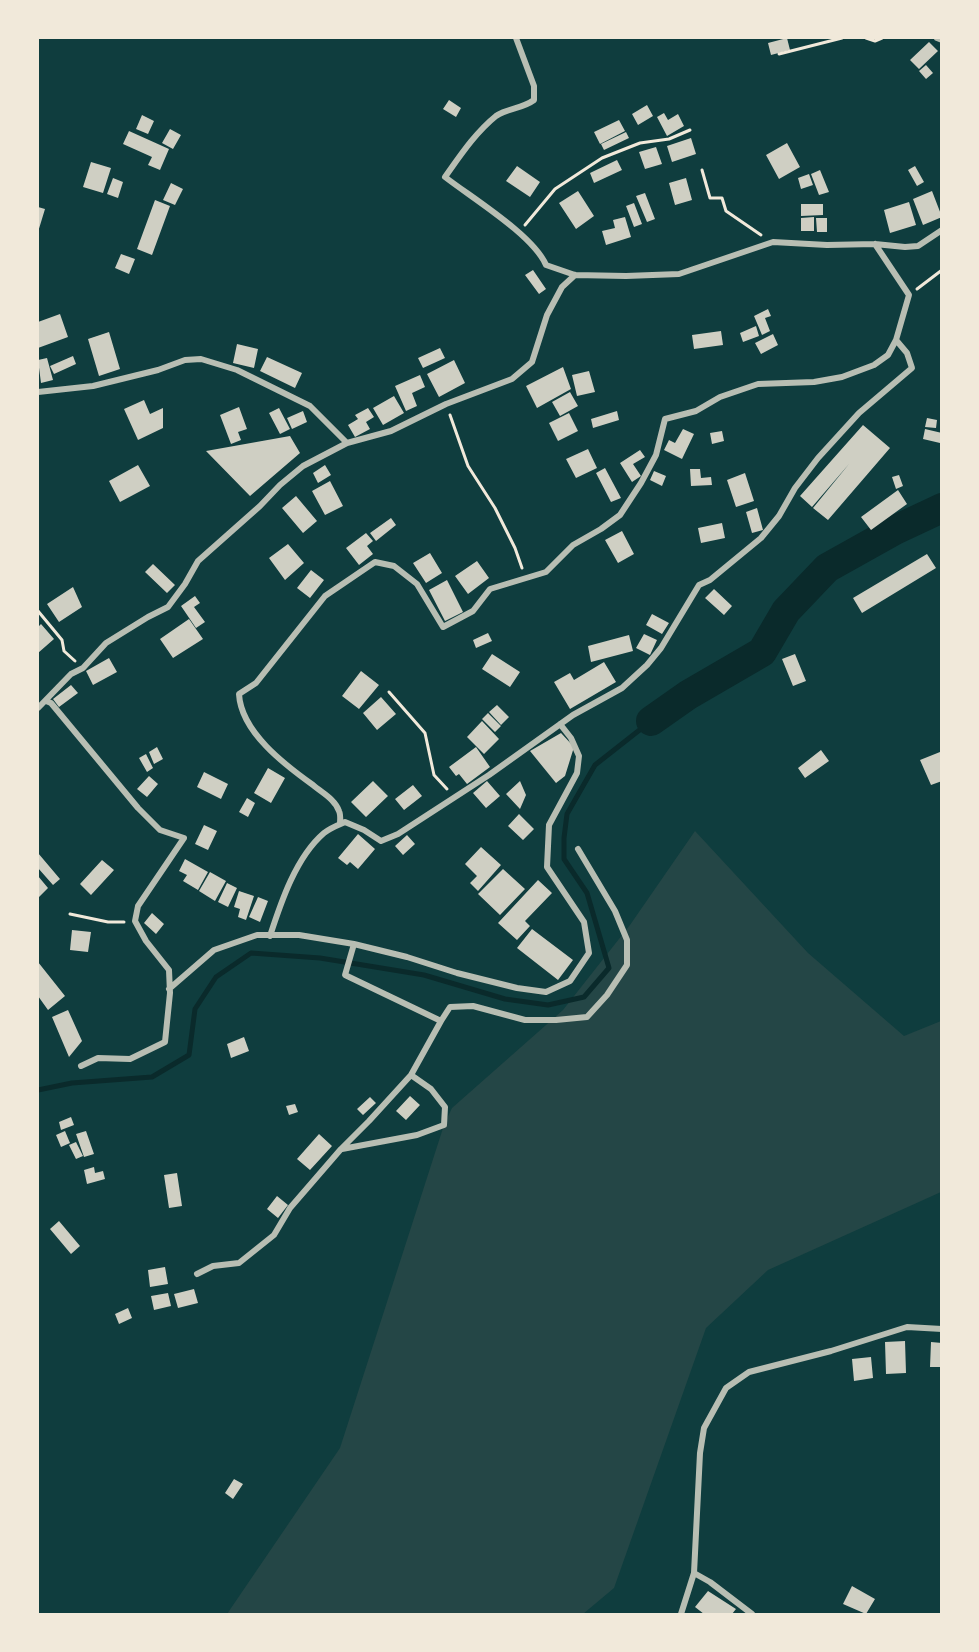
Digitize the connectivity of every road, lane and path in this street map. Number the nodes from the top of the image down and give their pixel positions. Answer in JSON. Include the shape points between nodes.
{"nodes":[{"id":1,"x":516,"y":38,"type":"edge"},
{"id":2,"x":842,"y":38,"type":"edge"},
{"id":3,"x":866,"y":38,"type":"edge"},
{"id":4,"x":882,"y":38,"type":"edge"},
{"id":5,"x":937,"y":38,"type":"edge"},
{"id":6,"x":942,"y":40,"type":"edge"},
{"id":7,"x":779,"y":54,"type":"dead end"},
{"id":8,"x":690,"y":130,"type":"dead end"},
{"id":9,"x":702,"y":170,"type":"dead end"},
{"id":10,"x":942,"y":230,"type":"edge"},
{"id":11,"x":519,"y":233,"type":"junction"},
{"id":12,"x":773,"y":242,"type":"junction"},
{"id":13,"x":875,"y":244,"type":"junction"},
{"id":14,"x":942,"y":270,"type":"edge"},
{"id":15,"x":575,"y":275,"type":"junction"},
{"id":16,"x":909,"y":295,"type":"junction"},
{"id":17,"x":896,"y":340,"type":"junction"},
{"id":18,"x":38,"y":392,"type":"edge"},
{"id":19,"x":446,"y":404,"type":"junction"},
{"id":20,"x":347,"y":443,"type":"junction"},
{"id":21,"x":526,"y":578,"type":"junction"},
{"id":22,"x":38,"y":611,"type":"edge"},
{"id":23,"x":83,"y":668,"type":"junction"},
{"id":24,"x":389,"y":692,"type":"dead end"},
{"id":25,"x":46,"y":702,"type":"junction"},
{"id":26,"x":38,"y":708,"type":"edge"},
{"id":27,"x":560,"y":724,"type":"junction"},
{"id":28,"x":455,"y":797,"type":"junction"},
{"id":29,"x":340,"y":825,"type":"junction"},
{"id":30,"x":578,"y":849,"type":"dead end"},
{"id":31,"x":70,"y":914,"type":"dead end"},
{"id":32,"x":135,"y":921,"type":"junction"},
{"id":33,"x":270,"y":936,"type":"junction"},
{"id":34,"x":354,"y":944,"type":"junction"},
{"id":35,"x":169,"y":988,"type":"junction"},
{"id":36,"x":441,"y":1021,"type":"junction"},
{"id":37,"x":81,"y":1066,"type":"dead end"},
{"id":38,"x":411,"y":1075,"type":"junction"},
{"id":39,"x":342,"y":1149,"type":"junction"},
{"id":40,"x":197,"y":1274,"type":"dead end"},
{"id":41,"x":942,"y":1329,"type":"edge"},
{"id":42,"x":694,"y":1573,"type":"junction"},
{"id":43,"x":681,"y":1614,"type":"edge"},
{"id":44,"x":752,"y":1614,"type":"edge"}],
"edges":[{"from":1,"to":11,"type":"street","via":[[534,86],[534,100],[498,114],[475,136],[445,177]]},
{"from":2,"to":7,"type":"path"},
{"from":3,"to":4,"type":"path"},
{"from":5,"to":6,"type":"street"},
{"from":8,"to":11,"type":"path","via":[[602,158],[555,189]]},
{"from":9,"to":12,"type":"path","via":[[710,198],[722,198],[726,211]]},
{"from":10,"to":13,"type":"street","via":[[918,246]]},
{"from":11,"to":15,"type":"street","via":[[541,254],[546,265]]},
{"from":12,"to":13,"type":"street"},
{"from":12,"to":15,"type":"street","via":[[679,274]]},
{"from":13,"to":16,"type":"street"},
{"from":14,"to":16,"type":"path"},
{"from":15,"to":19,"type":"street","via":[[562,286],[547,315],[532,362],[512,379]]},
{"from":16,"to":17,"type":"street"},
{"from":17,"to":21,"type":"street","via":[[888,355],[874,365],[842,377],[758,384],[720,397],[696,411],[665,419],[656,455],[620,515],[573,545],[546,572]]},
{"from":17,"to":27,"type":"street","via":[[907,353],[912,368],[859,413],[818,458],[761,538],[699,585],[647,665],[622,688]]},
{"from":18,"to":20,"type":"street","via":[[93,386],[201,359],[237,370],[310,406]]},
{"from":19,"to":20,"type":"street","via":[[392,431]]},
{"from":19,"to":21,"type":"path","via":[[468,466],[495,508]]},
{"from":20,"to":23,"type":"street","via":[[303,466],[280,485],[198,561],[168,607],[106,643]]},
{"from":21,"to":29,"type":"street","via":[[490,589],[473,611],[442,627],[417,584],[394,566],[375,562],[325,596],[255,683],[239,694],[255,732],[276,757],[333,800],[340,812]]},
{"from":22,"to":23,"type":"path","via":[[62,640],[64,651]]},
{"from":23,"to":25,"type":"street","via":[[71,674]]},
{"from":24,"to":28,"type":"path","via":[[424,734],[434,775]]},
{"from":25,"to":26,"type":"street"},
{"from":25,"to":32,"type":"street","via":[[51,703],[160,830],[184,838],[138,906]]},
{"from":27,"to":28,"type":"street"},
{"from":27,"to":34,"type":"street","via":[[572,738],[579,756],[576,773],[549,825],[547,867],[584,922],[589,953],[570,981],[546,992],[517,988]]},
{"from":28,"to":29,"type":"street","via":[[381,841],[345,822]]},
{"from":29,"to":33,"type":"street","via":[[324,833],[305,856],[284,892]]},
{"from":30,"to":36,"type":"street","via":[[615,911],[627,940],[627,965],[607,995],[587,1017],[525,1020],[462,1006],[450,1007]]},
{"from":31,"to":32,"type":"path","via":[[108,922]]},
{"from":32,"to":35,"type":"street","via":[[169,970]]},
{"from":33,"to":34,"type":"street","via":[[299,934]]},
{"from":33,"to":35,"type":"street","via":[[257,935],[214,951]]},
{"from":34,"to":36,"type":"street","via":[[345,975]]},
{"from":35,"to":37,"type":"street","via":[[165,1042],[130,1059],[98,1058]]},
{"from":36,"to":38,"type":"street"},
{"from":38,"to":39,"type":"street"},
{"from":38,"to":39,"type":"street","via":[[431,1089],[446,1107],[444,1125],[417,1135]]},
{"from":39,"to":40,"type":"street","via":[[290,1208],[274,1234],[239,1263],[213,1266]]},
{"from":41,"to":42,"type":"street","via":[[907,1327],[749,1372],[726,1388],[704,1428]]},
{"from":42,"to":43,"type":"street"},
{"from":42,"to":44,"type":"street"}]}
